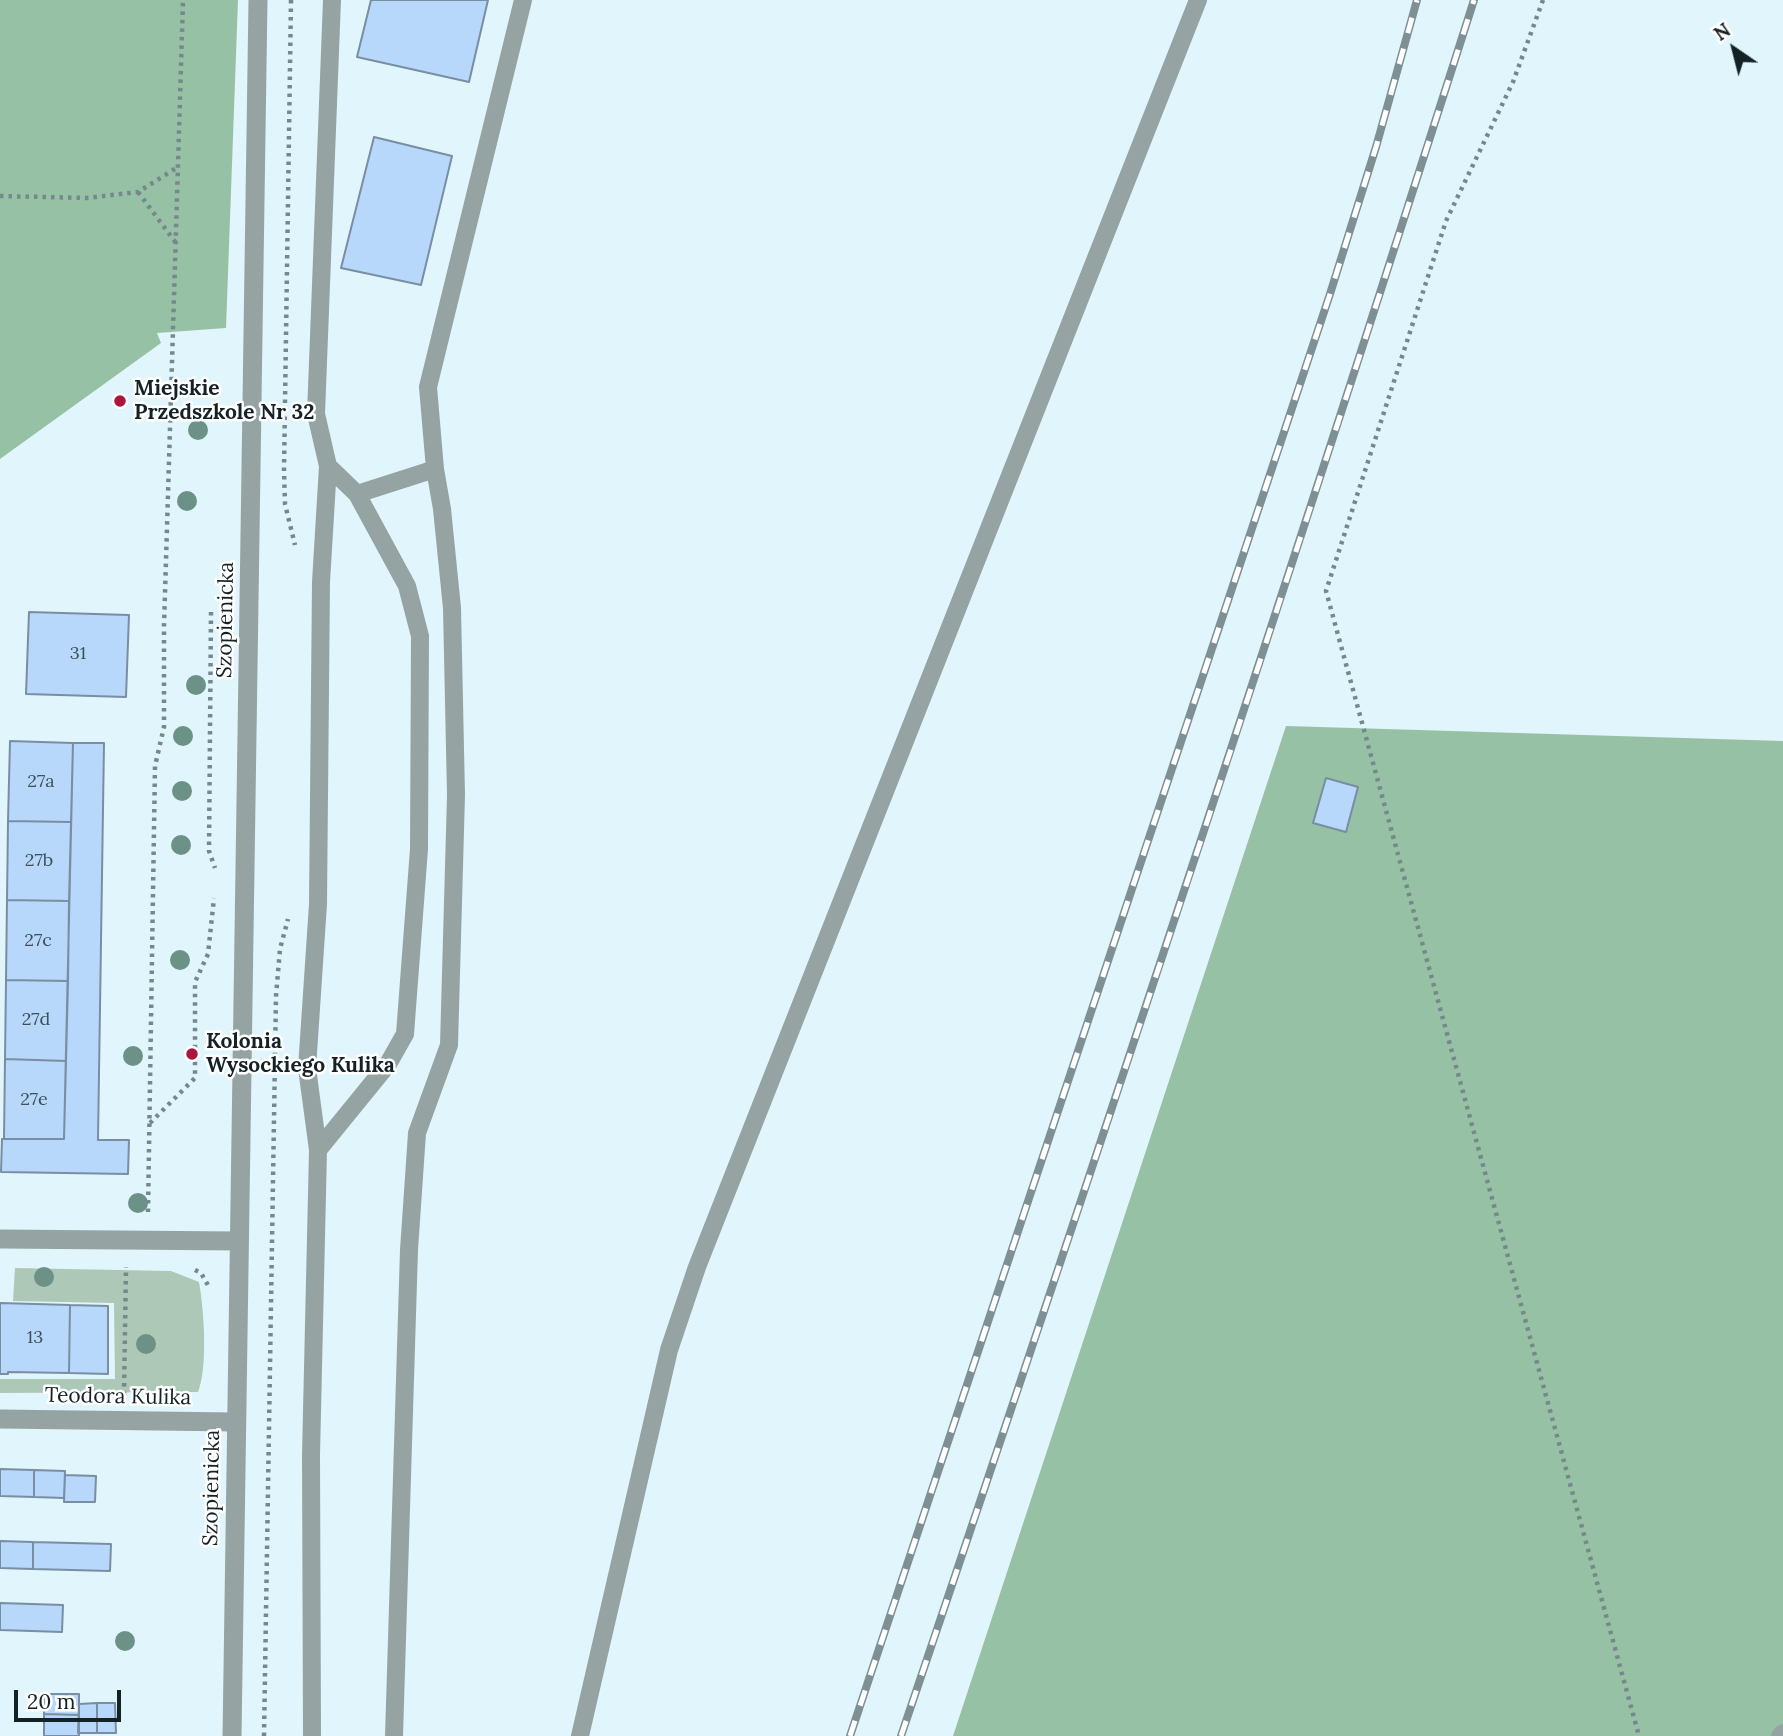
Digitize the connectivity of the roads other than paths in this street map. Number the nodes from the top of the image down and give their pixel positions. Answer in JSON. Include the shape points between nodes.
{"nodes":[{"id":1,"x":258,"y":0,"type":"edge"},
{"id":2,"x":331,"y":0,"type":"edge"},
{"id":3,"x":523,"y":0,"type":"edge"},
{"id":4,"x":1198,"y":0,"type":"edge"},
{"id":5,"x":328,"y":466,"type":"junction"},
{"id":6,"x":435,"y":469,"type":"junction"},
{"id":7,"x":358,"y":494,"type":"junction"},
{"id":8,"x":318,"y":1150,"type":"junction"},
{"id":9,"x":0,"y":1239,"type":"edge"},
{"id":10,"x":238,"y":1241,"type":"junction"},
{"id":11,"x":0,"y":1419,"type":"edge"},
{"id":12,"x":235,"y":1422,"type":"junction"},
{"id":13,"x":232,"y":1736,"type":"edge"},
{"id":14,"x":312,"y":1736,"type":"edge"},
{"id":15,"x":394,"y":1736,"type":"edge"},
{"id":16,"x":580,"y":1736,"type":"edge"}],
"edges":[{"from":1,"to":10,"type":"street","name":"Szopienicka"},
{"from":2,"to":5,"type":"lane","via":[[316,414]]},
{"from":3,"to":6,"type":"lane","via":[[428,387]]},
{"from":4,"to":16,"type":"lane","via":[[698,1267],[669,1350]]},
{"from":5,"to":7,"type":"lane"},
{"from":5,"to":8,"type":"lane","via":[[321,582],[318,904],[307,1068]]},
{"from":6,"to":7,"type":"lane"},
{"from":6,"to":15,"type":"lane","via":[[453,608],[456,795],[449,1045],[417,1133]]},
{"from":7,"to":8,"type":"lane","via":[[407,586],[420,636],[419,849],[405,1034],[388,1064]]},
{"from":8,"to":14,"type":"lane","via":[[311,1455]]},
{"from":9,"to":10,"type":"street"},
{"from":10,"to":12,"type":"street","name":"Szopienicka"},
{"from":11,"to":12,"type":"street","name":"Teodora Kulika"},
{"from":12,"to":13,"type":"street","name":"Szopienicka"}]}
